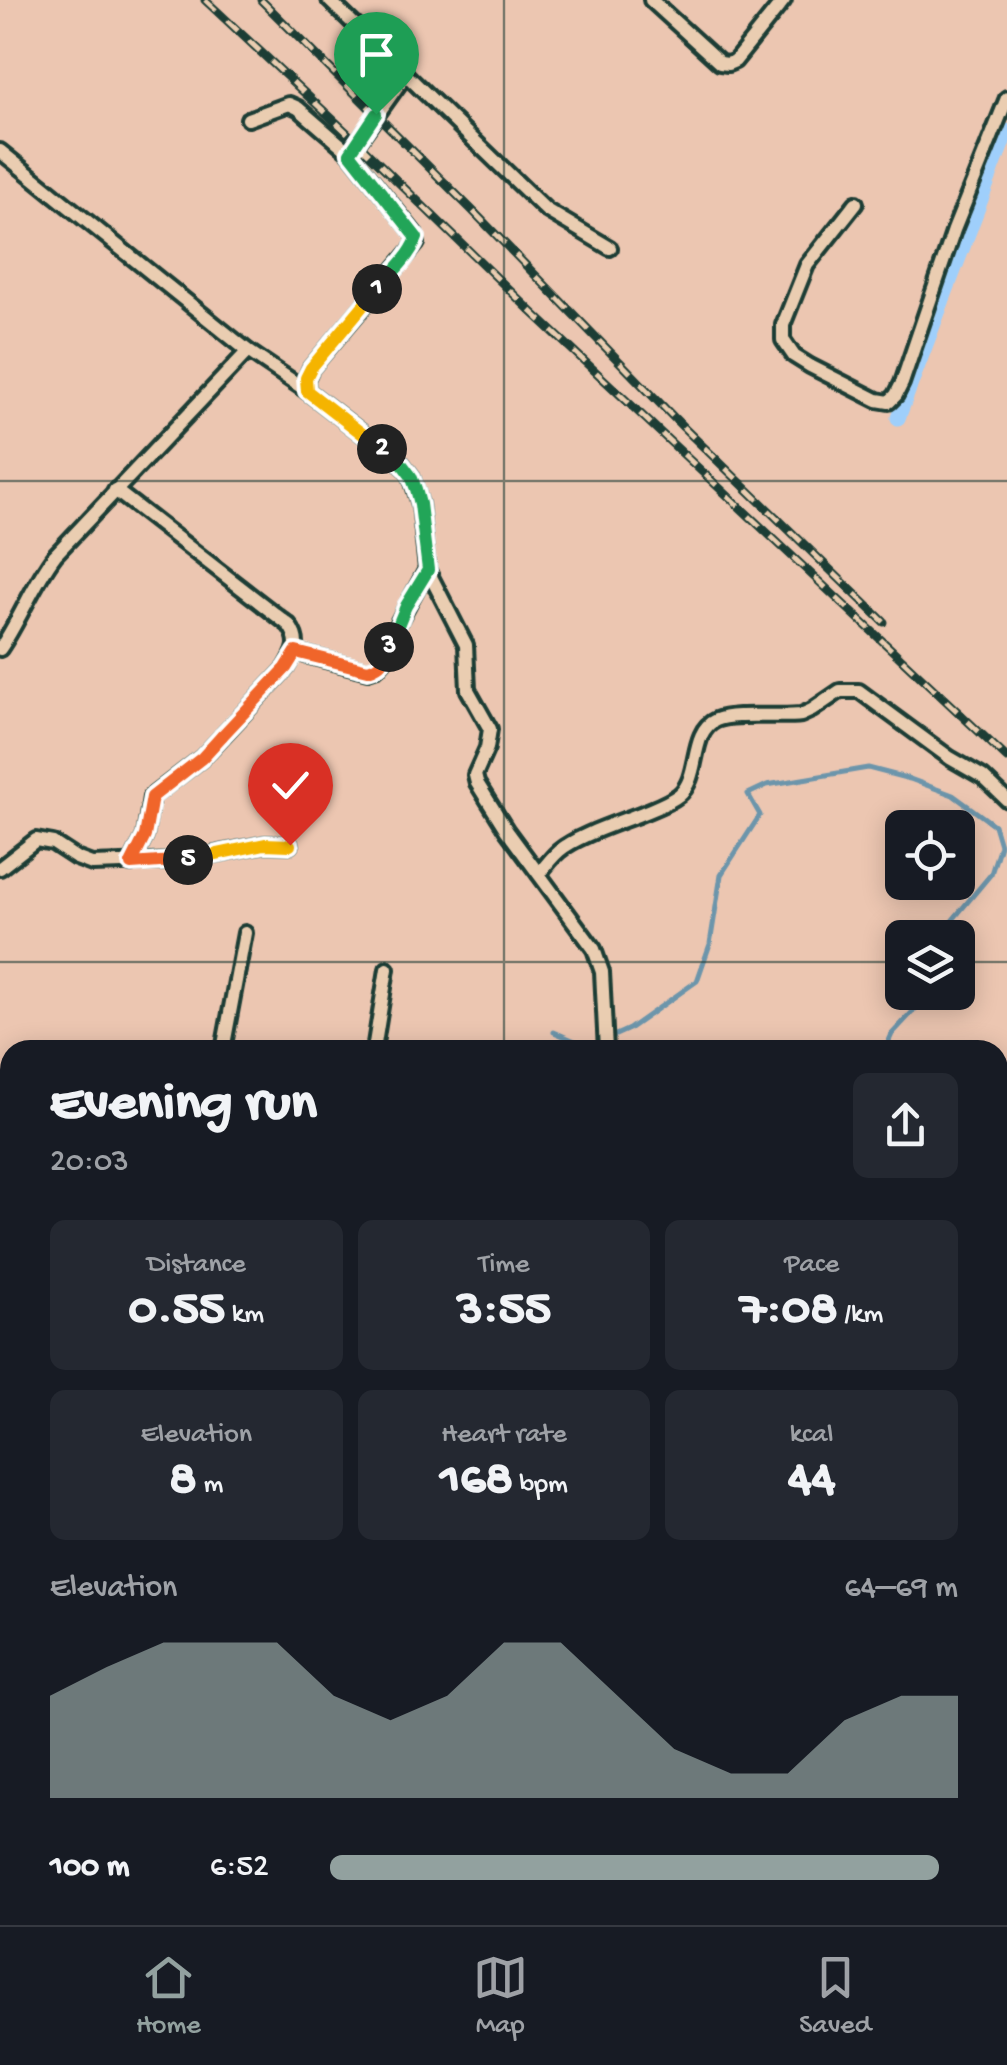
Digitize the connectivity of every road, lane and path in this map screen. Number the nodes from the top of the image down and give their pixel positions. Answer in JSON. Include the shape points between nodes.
{"nodes":[{"id":1,"x":330,"y":0,"type":"edge"},
{"id":2,"x":651,"y":0,"type":"edge"},
{"id":3,"x":784,"y":0,"type":"edge"},
{"id":4,"x":406,"y":74,"type":"junction"},
{"id":5,"x":1007,"y":98,"type":"edge"},
{"id":6,"x":248,"y":119,"type":"dead end"},
{"id":7,"x":0,"y":151,"type":"edge"},
{"id":8,"x":350,"y":153,"type":"junction"},
{"id":9,"x":856,"y":203,"type":"dead end"},
{"id":10,"x":610,"y":248,"type":"dead end"},
{"id":11,"x":248,"y":352,"type":"junction"},
{"id":12,"x":307,"y":391,"type":"junction"},
{"id":13,"x":115,"y":490,"type":"junction"},
{"id":14,"x":428,"y":570,"type":"junction"},
{"id":15,"x":0,"y":648,"type":"edge"},
{"id":16,"x":296,"y":652,"type":"junction"},
{"id":17,"x":1007,"y":800,"type":"edge"},
{"id":18,"x":290,"y":845,"type":"dead end"},
{"id":19,"x":131,"y":864,"type":"junction"},
{"id":20,"x":0,"y":868,"type":"edge"},
{"id":21,"x":538,"y":874,"type":"junction"},
{"id":22,"x":245,"y":934,"type":"dead end"},
{"id":23,"x":387,"y":969,"type":"dead end"},
{"id":24,"x":225,"y":1040,"type":"edge"},
{"id":25,"x":376,"y":1040,"type":"edge"},
{"id":26,"x":605,"y":1040,"type":"edge"}],
"edges":[{"from":1,"to":4,"type":"street"},
{"from":2,"to":3,"type":"street","via":[[728,64]]},
{"from":4,"to":8,"type":"street"},
{"from":4,"to":10,"type":"street","via":[[546,210]]},
{"from":5,"to":9,"type":"street","via":[[902,383],[889,402],[810,366],[783,340],[806,266]]},
{"from":6,"to":8,"type":"street","via":[[289,104]]},
{"from":7,"to":11,"type":"street"},
{"from":8,"to":12,"type":"street","via":[[416,242],[311,368]]},
{"from":11,"to":12,"type":"street"},
{"from":11,"to":13,"type":"street"},
{"from":12,"to":14,"type":"street","via":[[411,476]]},
{"from":13,"to":15,"type":"street","via":[[39,576]]},
{"from":13,"to":16,"type":"street","via":[[289,625]]},
{"from":14,"to":16,"type":"street","via":[[377,668]]},
{"from":14,"to":21,"type":"street","via":[[466,644],[468,690],[490,729],[477,782]]},
{"from":16,"to":19,"type":"street","via":[[202,758],[152,797]]},
{"from":17,"to":21,"type":"street","via":[[860,690],[840,691],[802,714],[714,720],[684,791],[570,844]]},
{"from":18,"to":19,"type":"street"},
{"from":19,"to":20,"type":"street","via":[[92,864],[36,840]]},
{"from":21,"to":26,"type":"street","via":[[594,949],[602,972]]},
{"from":22,"to":24,"type":"street"},
{"from":23,"to":25,"type":"street"}]}
